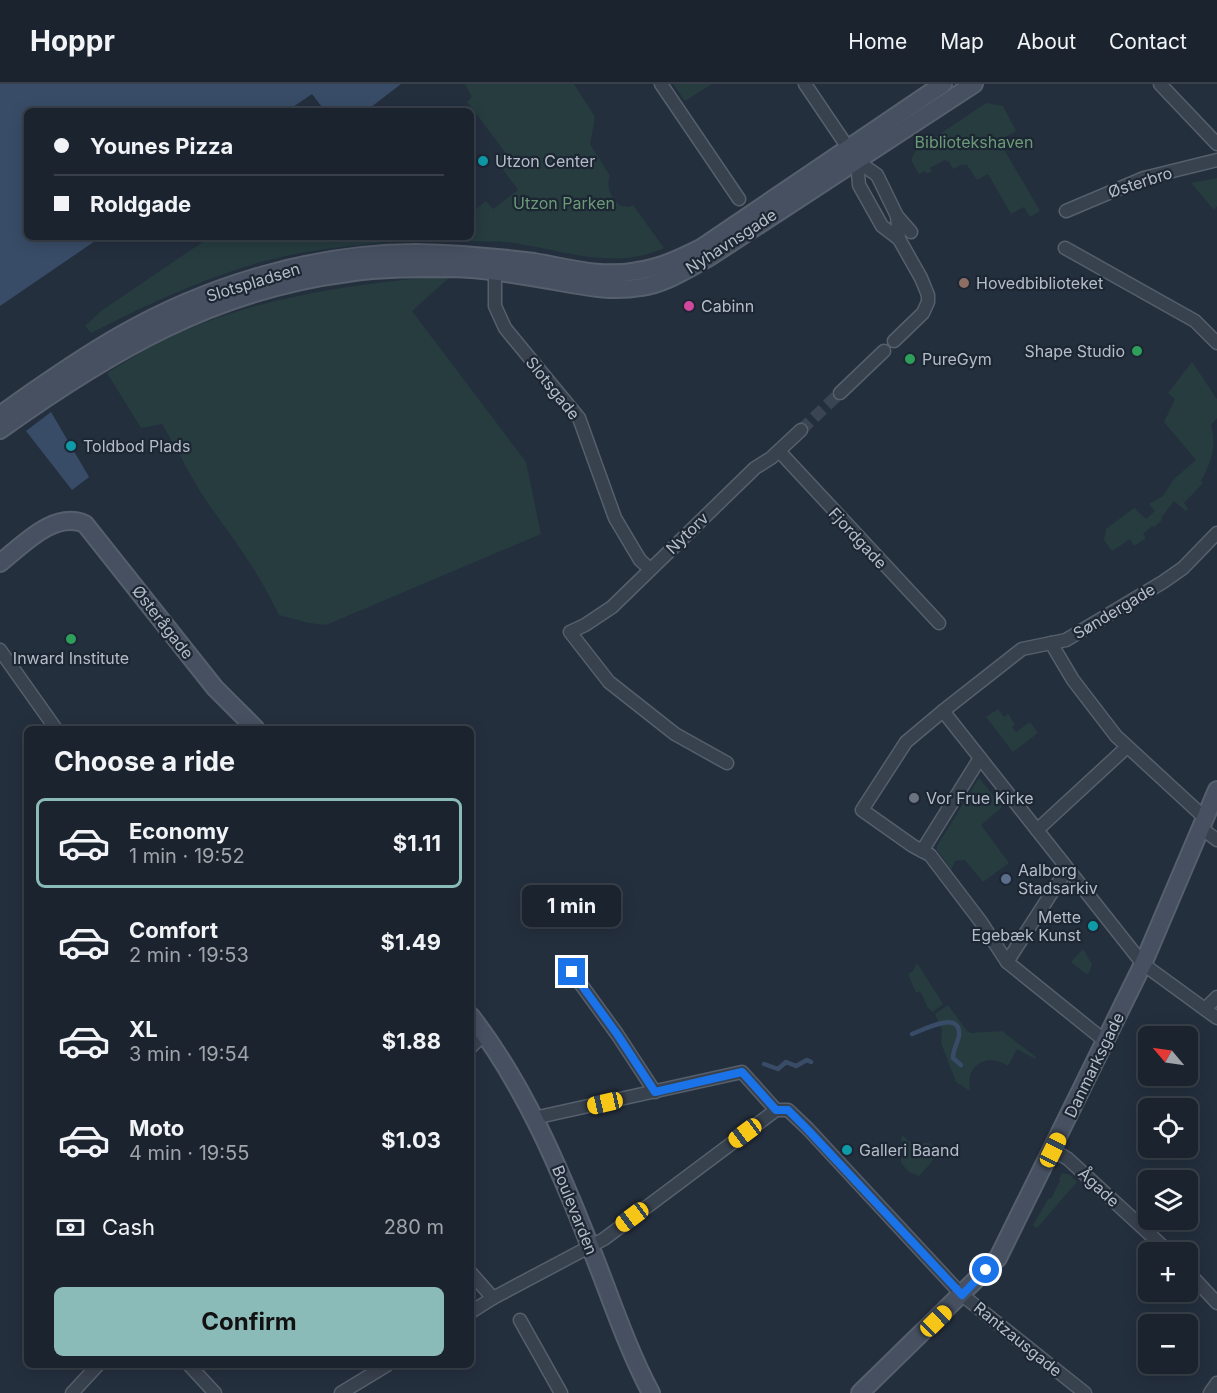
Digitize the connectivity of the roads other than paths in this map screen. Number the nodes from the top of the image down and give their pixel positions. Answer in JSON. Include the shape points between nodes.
{"nodes":[{"id":1,"x":943,"y":84,"type":"edge"},
{"id":2,"x":974,"y":84,"type":"edge"},
{"id":3,"x":1160,"y":84,"type":"edge"},
{"id":4,"x":810,"y":86,"type":"edge"},
{"id":5,"x":663,"y":87,"type":"edge"},
{"id":6,"x":1217,"y":144,"type":"edge"},
{"id":7,"x":853,"y":154,"type":"junction"},
{"id":8,"x":1217,"y":160,"type":"edge"},
{"id":9,"x":739,"y":199,"type":"dead end"},
{"id":10,"x":1066,"y":211,"type":"dead end"},
{"id":11,"x":897,"y":216,"type":"junction"},
{"id":12,"x":911,"y":232,"type":"dead end"},
{"id":13,"x":893,"y":242,"type":"junction"},
{"id":14,"x":1065,"y":248,"type":"dead end"},
{"id":15,"x":456,"y":261,"type":"junction"},
{"id":16,"x":495,"y":272,"type":"junction"},
{"id":17,"x":894,"y":341,"type":"dead end"},
{"id":18,"x":1217,"y":343,"type":"edge"},
{"id":19,"x":884,"y":351,"type":"dead end"},
{"id":20,"x":70,"y":374,"type":"junction"},
{"id":21,"x":840,"y":393,"type":"tunnel mouth"},
{"id":22,"x":0,"y":416,"type":"edge"},
{"id":23,"x":0,"y":430,"type":"edge"},
{"id":24,"x":801,"y":430,"type":"tunnel mouth"},
{"id":25,"x":779,"y":451,"type":"junction"},
{"id":26,"x":1217,"y":533,"type":"edge"},
{"id":27,"x":0,"y":564,"type":"edge"},
{"id":28,"x":650,"y":569,"type":"junction"},
{"id":29,"x":939,"y":623,"type":"dead end"},
{"id":30,"x":1051,"y":643,"type":"junction"},
{"id":31,"x":0,"y":650,"type":"edge"},
{"id":32,"x":943,"y":711,"type":"junction"},
{"id":33,"x":54,"y":726,"type":"edge"},
{"id":34,"x":253,"y":726,"type":"edge"},
{"id":35,"x":1127,"y":747,"type":"junction"},
{"id":36,"x":980,"y":758,"type":"junction"},
{"id":37,"x":727,"y":763,"type":"dead end"},
{"id":38,"x":1217,"y":790,"type":"edge"},
{"id":39,"x":1203,"y":823,"type":"junction"},
{"id":40,"x":1037,"y":830,"type":"junction"},
{"id":41,"x":1217,"y":840,"type":"edge"},
{"id":42,"x":922,"y":851,"type":"junction"},
{"id":43,"x":1066,"y":869,"type":"junction"},
{"id":44,"x":1007,"y":962,"type":"junction"},
{"id":45,"x":1143,"y":964,"type":"junction"},
{"id":46,"x":572,"y":972,"type":"dead end"},
{"id":47,"x":1217,"y":997,"type":"edge"},
{"id":48,"x":1204,"y":1009,"type":"junction"},
{"id":49,"x":1217,"y":1018,"type":"edge"},
{"id":50,"x":474,"y":1020,"type":"edge"},
{"id":51,"x":484,"y":1034,"type":"junction"},
{"id":52,"x":1105,"y":1041,"type":"junction"},
{"id":53,"x":474,"y":1044,"type":"edge"},
{"id":54,"x":655,"y":1092,"type":"junction"},
{"id":55,"x":776,"y":1110,"type":"junction"},
{"id":56,"x":534,"y":1118,"type":"junction"},
{"id":57,"x":1053,"y":1150,"type":"junction"},
{"id":58,"x":1158,"y":1242,"type":"edge"},
{"id":59,"x":591,"y":1246,"type":"junction"},
{"id":60,"x":474,"y":1276,"type":"edge"},
{"id":61,"x":1198,"y":1283,"type":"edge"},
{"id":62,"x":962,"y":1295,"type":"junction"},
{"id":63,"x":493,"y":1298,"type":"junction"},
{"id":64,"x":1217,"y":1303,"type":"edge"},
{"id":65,"x":474,"y":1310,"type":"edge"},
{"id":66,"x":520,"y":1320,"type":"dead end"},
{"id":67,"x":95,"y":1368,"type":"edge"},
{"id":68,"x":192,"y":1368,"type":"edge"},
{"id":69,"x":382,"y":1368,"type":"edge"},
{"id":70,"x":1217,"y":1383,"type":"edge"},
{"id":71,"x":72,"y":1393,"type":"edge"},
{"id":72,"x":215,"y":1393,"type":"edge"},
{"id":73,"x":342,"y":1393,"type":"edge"},
{"id":74,"x":561,"y":1393,"type":"edge"},
{"id":75,"x":651,"y":1393,"type":"edge"},
{"id":76,"x":860,"y":1393,"type":"edge"},
{"id":77,"x":1085,"y":1393,"type":"edge"},
{"id":78,"x":1210,"y":1393,"type":"edge"}],
"edges":[{"from":1,"to":7,"type":"main road","name":"Nyhavnsgade"},
{"from":2,"to":7,"type":"main road","name":"Nyhavnsgade"},
{"from":3,"to":6,"type":"street"},
{"from":4,"to":7,"type":"street"},
{"from":5,"to":9,"type":"street"},
{"from":7,"to":11,"type":"street","via":[[877,175]]},
{"from":7,"to":13,"type":"street","via":[[859,185]]},
{"from":7,"to":15,"type":"main road","name":"Nyhavnsgade","via":[[701,248],[668,263],[638,271],[599,273],[497,257]]},
{"from":7,"to":16,"type":"main road","name":"Nyhavnsgade","via":[[708,258],[643,287],[616,290]]},
{"from":8,"to":10,"type":"street","name":"Østerbro","via":[[1144,178]]},
{"from":11,"to":12,"type":"street"},
{"from":11,"to":13,"type":"street"},
{"from":13,"to":17,"type":"street","via":[[924,285],[928,302],[919,317]]},
{"from":14,"to":18,"type":"street","via":[[1195,321]]},
{"from":15,"to":16,"type":"main road","name":"Nyhavnsgade"},
{"from":15,"to":20,"type":"main road","name":"Slotspladsen","via":[[315,278],[255,292],[177,322]]},
{"from":16,"to":28,"type":"street","name":"Slotsgade","via":[[495,306],[505,328],[579,418],[615,518],[640,560]]},
{"from":19,"to":21,"type":"street"},
{"from":20,"to":22,"type":"main road"},
{"from":20,"to":23,"type":"main road"},
{"from":24,"to":25,"type":"street","name":"Nytorv"},
{"from":25,"to":28,"type":"street","name":"Nytorv","via":[[755,468]]},
{"from":25,"to":29,"type":"street","name":"Fjordgade"},
{"from":26,"to":30,"type":"street","name":"Søndergade","via":[[1183,568],[1163,582],[1066,640]]},
{"from":27,"to":34,"type":"main road","name":"Østerågade","via":[[55,524],[81,522],[215,688]]},
{"from":28,"to":37,"type":"street","name":"Nytorv","via":[[612,607],[570,632],[609,682],[675,734]]},
{"from":30,"to":32,"type":"street","name":"Søndergade","via":[[1022,650]]},
{"from":30,"to":35,"type":"street","via":[[1073,680]]},
{"from":31,"to":33,"type":"street"},
{"from":32,"to":36,"type":"street"},
{"from":32,"to":42,"type":"street","name":"Søndergade","via":[[906,742],[862,810]]},
{"from":35,"to":39,"type":"street"},
{"from":35,"to":40,"type":"street"},
{"from":36,"to":40,"type":"street"},
{"from":36,"to":42,"type":"street"},
{"from":38,"to":39,"type":"main road","name":"Danmarksgade"},
{"from":39,"to":41,"type":"street"},
{"from":39,"to":45,"type":"main road","name":"Danmarksgade"},
{"from":40,"to":43,"type":"street"},
{"from":42,"to":44,"type":"street","via":[[930,855],[981,921]]},
{"from":43,"to":44,"type":"street"},
{"from":43,"to":45,"type":"street"},
{"from":44,"to":52,"type":"street"},
{"from":45,"to":48,"type":"street"},
{"from":45,"to":52,"type":"main road","name":"Danmarksgade"},
{"from":46,"to":54,"type":"street"},
{"from":47,"to":48,"type":"street"},
{"from":48,"to":49,"type":"street"},
{"from":50,"to":51,"type":"main road"},
{"from":51,"to":53,"type":"street"},
{"from":51,"to":56,"type":"main road","name":"Boulevarden"},
{"from":52,"to":57,"type":"main road","name":"Danmarksgade"},
{"from":54,"to":55,"type":"street","via":[[742,1072]]},
{"from":54,"to":56,"type":"street"},
{"from":55,"to":59,"type":"street"},
{"from":55,"to":62,"type":"street","name":"Rantzausgade","via":[[788,1110]]},
{"from":56,"to":59,"type":"main road","name":"Boulevarden"},
{"from":57,"to":58,"type":"street","name":"Ågade","via":[[1068,1159]]},
{"from":57,"to":62,"type":"main road","name":"Danmarksgade","via":[[998,1258]]},
{"from":59,"to":63,"type":"street"},
{"from":59,"to":75,"type":"main road","name":"Boulevarden","via":[[634,1360]]},
{"from":60,"to":63,"type":"street"},
{"from":61,"to":64,"type":"street"},
{"from":62,"to":76,"type":"main road","name":"Danmarksgade"},
{"from":62,"to":77,"type":"street","name":"Rantzausgade"},
{"from":63,"to":65,"type":"street"},
{"from":66,"to":74,"type":"street"},
{"from":67,"to":71,"type":"street"},
{"from":68,"to":72,"type":"street"},
{"from":69,"to":73,"type":"street"},
{"from":70,"to":78,"type":"street"}]}
